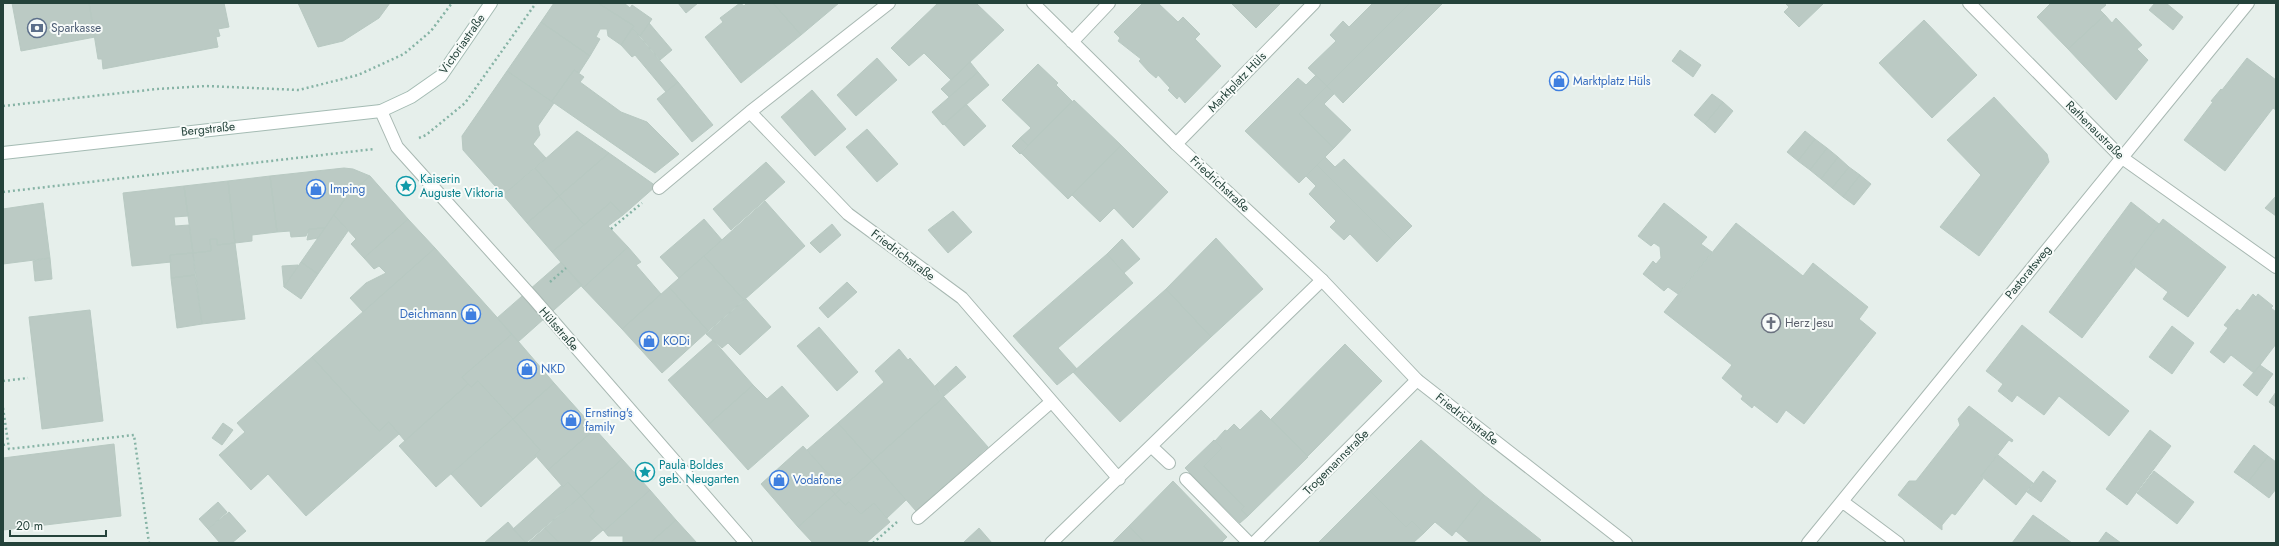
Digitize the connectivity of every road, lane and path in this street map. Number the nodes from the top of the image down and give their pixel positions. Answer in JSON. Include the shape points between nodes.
{"nodes":[{"id":1,"x":452,"y":3,"type":"edge"},
{"id":2,"x":492,"y":3,"type":"edge"},
{"id":3,"x":889,"y":3,"type":"edge"},
{"id":4,"x":1033,"y":3,"type":"edge"},
{"id":5,"x":1109,"y":3,"type":"edge"},
{"id":6,"x":1314,"y":3,"type":"edge"},
{"id":7,"x":1969,"y":3,"type":"edge"},
{"id":8,"x":2248,"y":3,"type":"edge"},
{"id":9,"x":1072,"y":42,"type":"junction"},
{"id":10,"x":411,"y":97,"type":"joint"},
{"id":11,"x":3,"y":106,"type":"edge"},
{"id":12,"x":381,"y":111,"type":"junction"},
{"id":13,"x":750,"y":112,"type":"junction"},
{"id":14,"x":1176,"y":144,"type":"junction"},
{"id":15,"x":3,"y":153,"type":"edge"},
{"id":16,"x":2121,"y":157,"type":"junction"},
{"id":17,"x":659,"y":188,"type":"joint"},
{"id":18,"x":611,"y":229,"type":"dead end"},
{"id":19,"x":2276,"y":267,"type":"edge"},
{"id":20,"x":1322,"y":280,"type":"junction"},
{"id":21,"x":28,"y":378,"type":"dead end"},
{"id":22,"x":1417,"y":380,"type":"junction"},
{"id":23,"x":3,"y":381,"type":"edge"},
{"id":24,"x":1050,"y":402,"type":"junction"},
{"id":25,"x":3,"y":403,"type":"edge"},
{"id":26,"x":3,"y":408,"type":"edge"},
{"id":27,"x":8,"y":444,"type":"junction"},
{"id":28,"x":3,"y":445,"type":"edge"},
{"id":29,"x":1152,"y":447,"type":"junction"},
{"id":30,"x":1169,"y":463,"type":"dead end"},
{"id":31,"x":1119,"y":479,"type":"junction"},
{"id":32,"x":1186,"y":480,"type":"dead end"},
{"id":33,"x":1842,"y":502,"type":"junction"},
{"id":34,"x":918,"y":518,"type":"joint"},
{"id":35,"x":149,"y":543,"type":"edge"},
{"id":36,"x":746,"y":543,"type":"edge"},
{"id":37,"x":873,"y":543,"type":"edge"},
{"id":38,"x":1051,"y":543,"type":"edge"},
{"id":39,"x":1249,"y":543,"type":"edge"},
{"id":40,"x":1254,"y":543,"type":"edge"},
{"id":41,"x":1626,"y":543,"type":"edge"},
{"id":42,"x":1808,"y":543,"type":"edge"},
{"id":43,"x":1898,"y":543,"type":"edge"}],
"edges":[{"from":1,"to":11,"type":"path","via":[[431,31],[404,54],[358,75],[298,90],[206,86]]},
{"from":2,"to":10,"type":"street","name":"Victoriastraße","via":[[441,76]]},
{"from":3,"to":13,"type":"street"},
{"from":4,"to":9,"type":"street","name":"Friedrichstraße"},
{"from":5,"to":9,"type":"street"},
{"from":6,"to":14,"type":"street","name":"Marktplatz Hüls"},
{"from":7,"to":16,"type":"street","name":"Rathenaustraße"},
{"from":8,"to":16,"type":"street","name":"Pastoratsweg"},
{"from":9,"to":14,"type":"street","name":"Friedrichstraße"},
{"from":10,"to":12,"type":"street","name":"Bergstraße"},
{"from":12,"to":15,"type":"street","name":"Bergstraße"},
{"from":12,"to":36,"type":"street","name":"Hülsstraße","via":[[397,147]]},
{"from":13,"to":17,"type":"street"},
{"from":13,"to":24,"type":"street","name":"Friedrichstraße","via":[[848,214],[962,298]]},
{"from":14,"to":20,"type":"street","name":"Friedrichstraße"},
{"from":16,"to":19,"type":"street","name":"Rathenaustraße"},
{"from":16,"to":33,"type":"street","name":"Pastoratsweg"},
{"from":17,"to":18,"type":"path"},
{"from":20,"to":22,"type":"street","name":"Friedrichstraße"},
{"from":20,"to":29,"type":"street"},
{"from":21,"to":23,"type":"path"},
{"from":22,"to":40,"type":"street","name":"Trogemannstraße"},
{"from":22,"to":41,"type":"street","name":"Friedrichstraße"},
{"from":24,"to":31,"type":"street","name":"Friedrichstraße"},
{"from":24,"to":34,"type":"street"},
{"from":25,"to":26,"type":"path"},
{"from":26,"to":27,"type":"path"},
{"from":27,"to":28,"type":"path"},
{"from":27,"to":35,"type":"path","via":[[9,449],[134,435]]},
{"from":29,"to":30,"type":"street"},
{"from":29,"to":31,"type":"street"},
{"from":31,"to":38,"type":"street"},
{"from":32,"to":39,"type":"street"},
{"from":33,"to":42,"type":"street","name":"Pastoratsweg"},
{"from":33,"to":43,"type":"street"},
{"from":34,"to":37,"type":"path","via":[[900,520]]}]}
